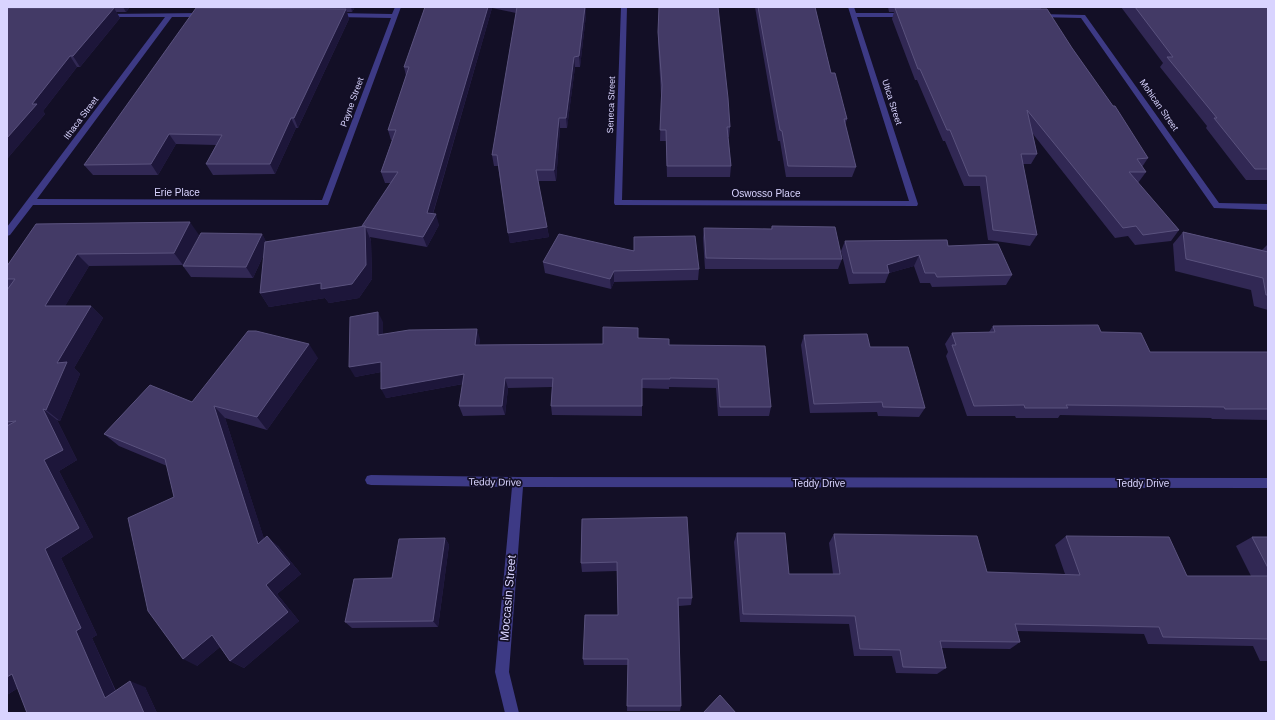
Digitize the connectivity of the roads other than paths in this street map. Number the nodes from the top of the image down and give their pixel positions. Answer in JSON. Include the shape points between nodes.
{"nodes":[{"id":1,"x":398,"y":7,"type":"edge"},
{"id":2,"x":624,"y":7,"type":"edge"},
{"id":3,"x":852,"y":11,"type":"edge"},
{"id":4,"x":100,"y":15,"type":"edge"},
{"id":5,"x":170,"y":15,"type":"junction"},
{"id":6,"x":209,"y":15,"type":"edge"},
{"id":7,"x":917,"y":15,"type":"edge"},
{"id":8,"x":325,"y":16,"type":"edge"},
{"id":9,"x":395,"y":16,"type":"junction"},
{"id":10,"x":1028,"y":16,"type":"edge"},
{"id":11,"x":30,"y":202,"type":"junction"},
{"id":12,"x":325,"y":203,"type":"joint"},
{"id":13,"x":618,"y":203,"type":"joint"},
{"id":14,"x":914,"y":204,"type":"joint"},
{"id":15,"x":1268,"y":207,"type":"edge"},
{"id":16,"x":7,"y":233,"type":"edge"},
{"id":17,"x":371,"y":480,"type":"dead end"},
{"id":18,"x":518,"y":482,"type":"junction"},
{"id":19,"x":1268,"y":483,"type":"edge"},
{"id":20,"x":512,"y":713,"type":"edge"}],
"edges":[{"from":1,"to":9,"type":"street","name":"Payne Street"},
{"from":2,"to":13,"type":"street","name":"Seneca Street"},
{"from":3,"to":7,"type":"street"},
{"from":3,"to":14,"type":"street","name":"Utica Street"},
{"from":4,"to":5,"type":"street"},
{"from":5,"to":6,"type":"street"},
{"from":5,"to":11,"type":"street","name":"Ithaca Street"},
{"from":8,"to":9,"type":"street"},
{"from":9,"to":12,"type":"street","name":"Payne Street"},
{"from":10,"to":15,"type":"street","name":"Mohican Street","via":[[1083,16],[1217,206]]},
{"from":11,"to":12,"type":"street","name":"Erie Place"},
{"from":11,"to":16,"type":"street","name":"Ithaca Street"},
{"from":13,"to":14,"type":"street","name":"Oswosso Place"},
{"from":17,"to":18,"type":"street","name":"Teddy Drive"},
{"from":18,"to":19,"type":"street","name":"Teddy Drive"},
{"from":18,"to":20,"type":"street","name":"Moccasin Street","via":[[502,672]]}]}
